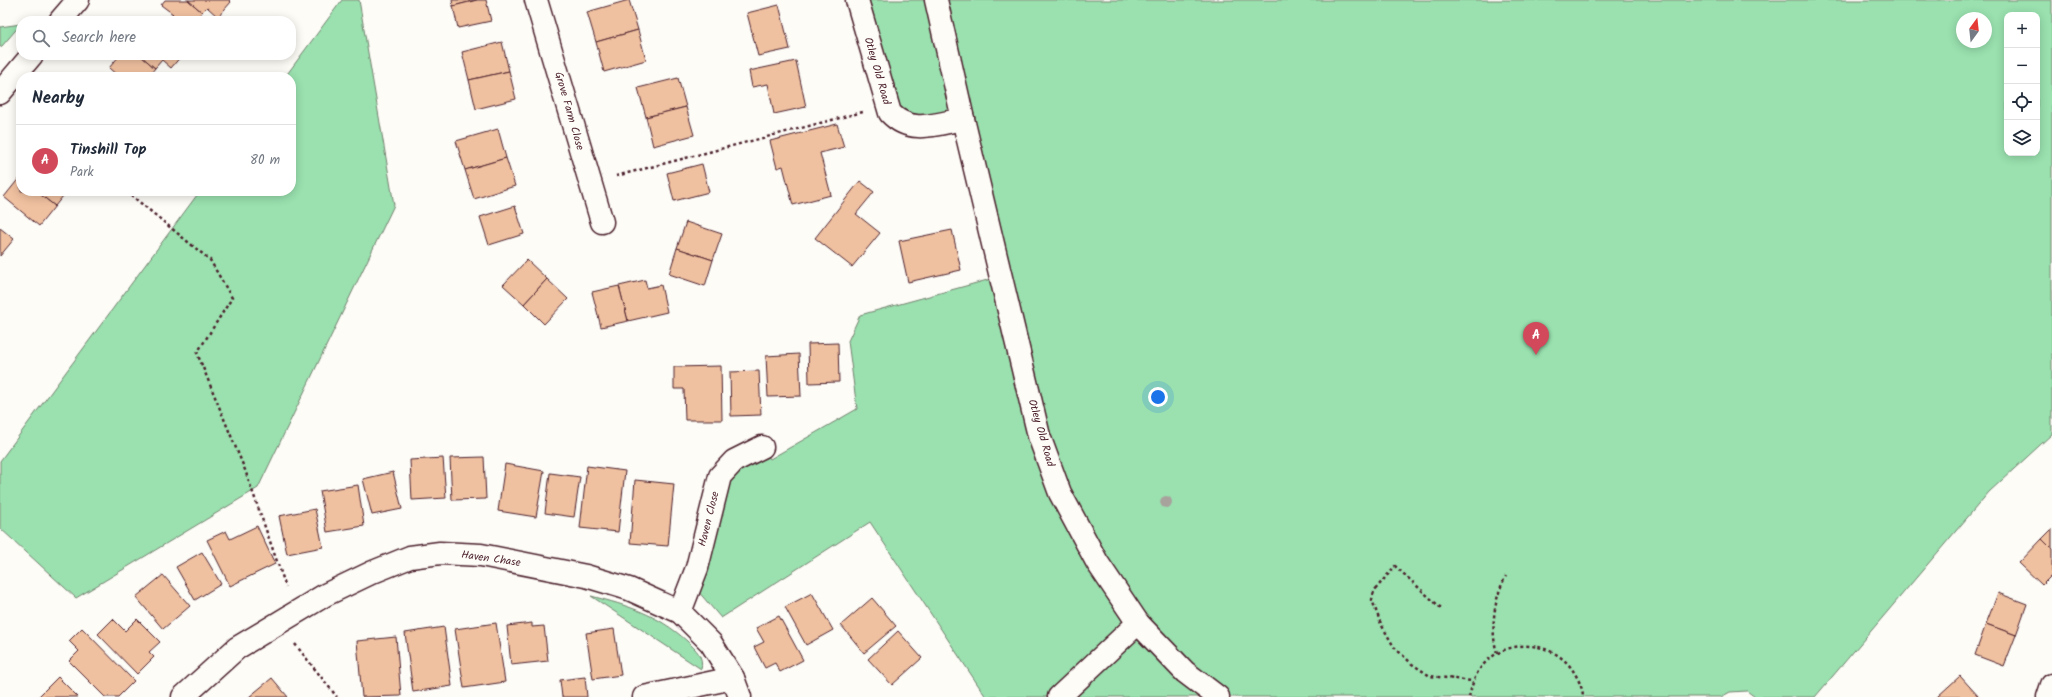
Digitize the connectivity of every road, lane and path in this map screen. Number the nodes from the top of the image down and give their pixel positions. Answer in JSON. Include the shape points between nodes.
{"nodes":[{"id":1,"x":78,"y":0,"type":"edge"},
{"id":2,"x":536,"y":0,"type":"edge"},
{"id":3,"x":857,"y":0,"type":"edge"},
{"id":4,"x":936,"y":0,"type":"edge"},
{"id":5,"x":64,"y":16,"type":"edge"},
{"id":6,"x":28,"y":60,"type":"edge"},
{"id":7,"x":18,"y":72,"type":"edge"},
{"id":8,"x":16,"y":74,"type":"edge"},
{"id":9,"x":0,"y":93,"type":"edge"},
{"id":10,"x":886,"y":106,"type":"junction"},
{"id":11,"x":963,"y":119,"type":"junction"},
{"id":12,"x":590,"y":183,"type":"junction"},
{"id":13,"x":132,"y":196,"type":"edge"},
{"id":14,"x":602,"y":222,"type":"dead end"},
{"id":15,"x":762,"y":448,"type":"dead end"},
{"id":16,"x":1506,"y":576,"type":"dead end"},
{"id":17,"x":1441,"y":608,"type":"dead end"},
{"id":18,"x":680,"y":612,"type":"junction"},
{"id":19,"x":287,"y":617,"type":"junction"},
{"id":20,"x":1138,"y":623,"type":"junction"},
{"id":21,"x":1497,"y":653,"type":"junction"},
{"id":22,"x":1472,"y":681,"type":"junction"},
{"id":23,"x":2052,"y":685,"type":"edge"},
{"id":24,"x":737,"y":687,"type":"edge"},
{"id":25,"x":183,"y":697,"type":"edge"},
{"id":26,"x":337,"y":697,"type":"edge"},
{"id":27,"x":644,"y":697,"type":"edge"},
{"id":28,"x":1059,"y":697,"type":"edge"},
{"id":29,"x":1218,"y":697,"type":"edge"},
{"id":30,"x":1469,"y":697,"type":"edge"},
{"id":31,"x":1583,"y":697,"type":"edge"},
{"id":32,"x":2048,"y":697,"type":"edge"}],
"edges":[{"from":1,"to":5,"type":"street"},
{"from":2,"to":12,"type":"street","name":"Grove Farm Close"},
{"from":3,"to":10,"type":"street","name":"Otley Old Road"},
{"from":4,"to":11,"type":"street","name":"Otley Old Road"},
{"from":6,"to":7,"type":"street"},
{"from":8,"to":9,"type":"street"},
{"from":10,"to":11,"type":"street","name":"Otley Old Road","via":[[897,121],[909,126],[922,128]]},
{"from":10,"to":12,"type":"path"},
{"from":11,"to":20,"type":"street","name":"Otley Old Road","via":[[1039,436],[1064,500],[1097,562]]},
{"from":12,"to":14,"type":"street","name":"Grove Farm Close"},
{"from":13,"to":19,"type":"path","via":[[210,260],[232,298],[197,353],[245,470]]},
{"from":15,"to":18,"type":"street","name":"Haven Close","via":[[734,461],[720,476],[697,568]]},
{"from":16,"to":21,"type":"path","via":[[1500,587],[1496,610],[1494,642]]},
{"from":17,"to":22,"type":"path","via":[[1395,566],[1374,590],[1372,600],[1381,624],[1394,647],[1412,664],[1430,676]]},
{"from":18,"to":19,"type":"street","name":"Haven Chase","via":[[629,588],[586,576],[481,555],[440,553],[410,557],[373,572]]},
{"from":18,"to":24,"type":"street","name":"Haven Chase","via":[[711,643]]},
{"from":19,"to":25,"type":"street","name":"Haven Chase","via":[[237,648]]},
{"from":19,"to":26,"type":"path"},
{"from":20,"to":28,"type":"street"},
{"from":20,"to":29,"type":"street","name":"Otley Old Road","via":[[1185,672]]},
{"from":21,"to":22,"type":"path","via":[[1483,664]]},
{"from":21,"to":31,"type":"path","via":[[1515,646],[1533,646],[1551,651],[1566,662],[1577,677]]},
{"from":22,"to":30,"type":"path"},
{"from":23,"to":32,"type":"street"},
{"from":24,"to":27,"type":"street"}]}
